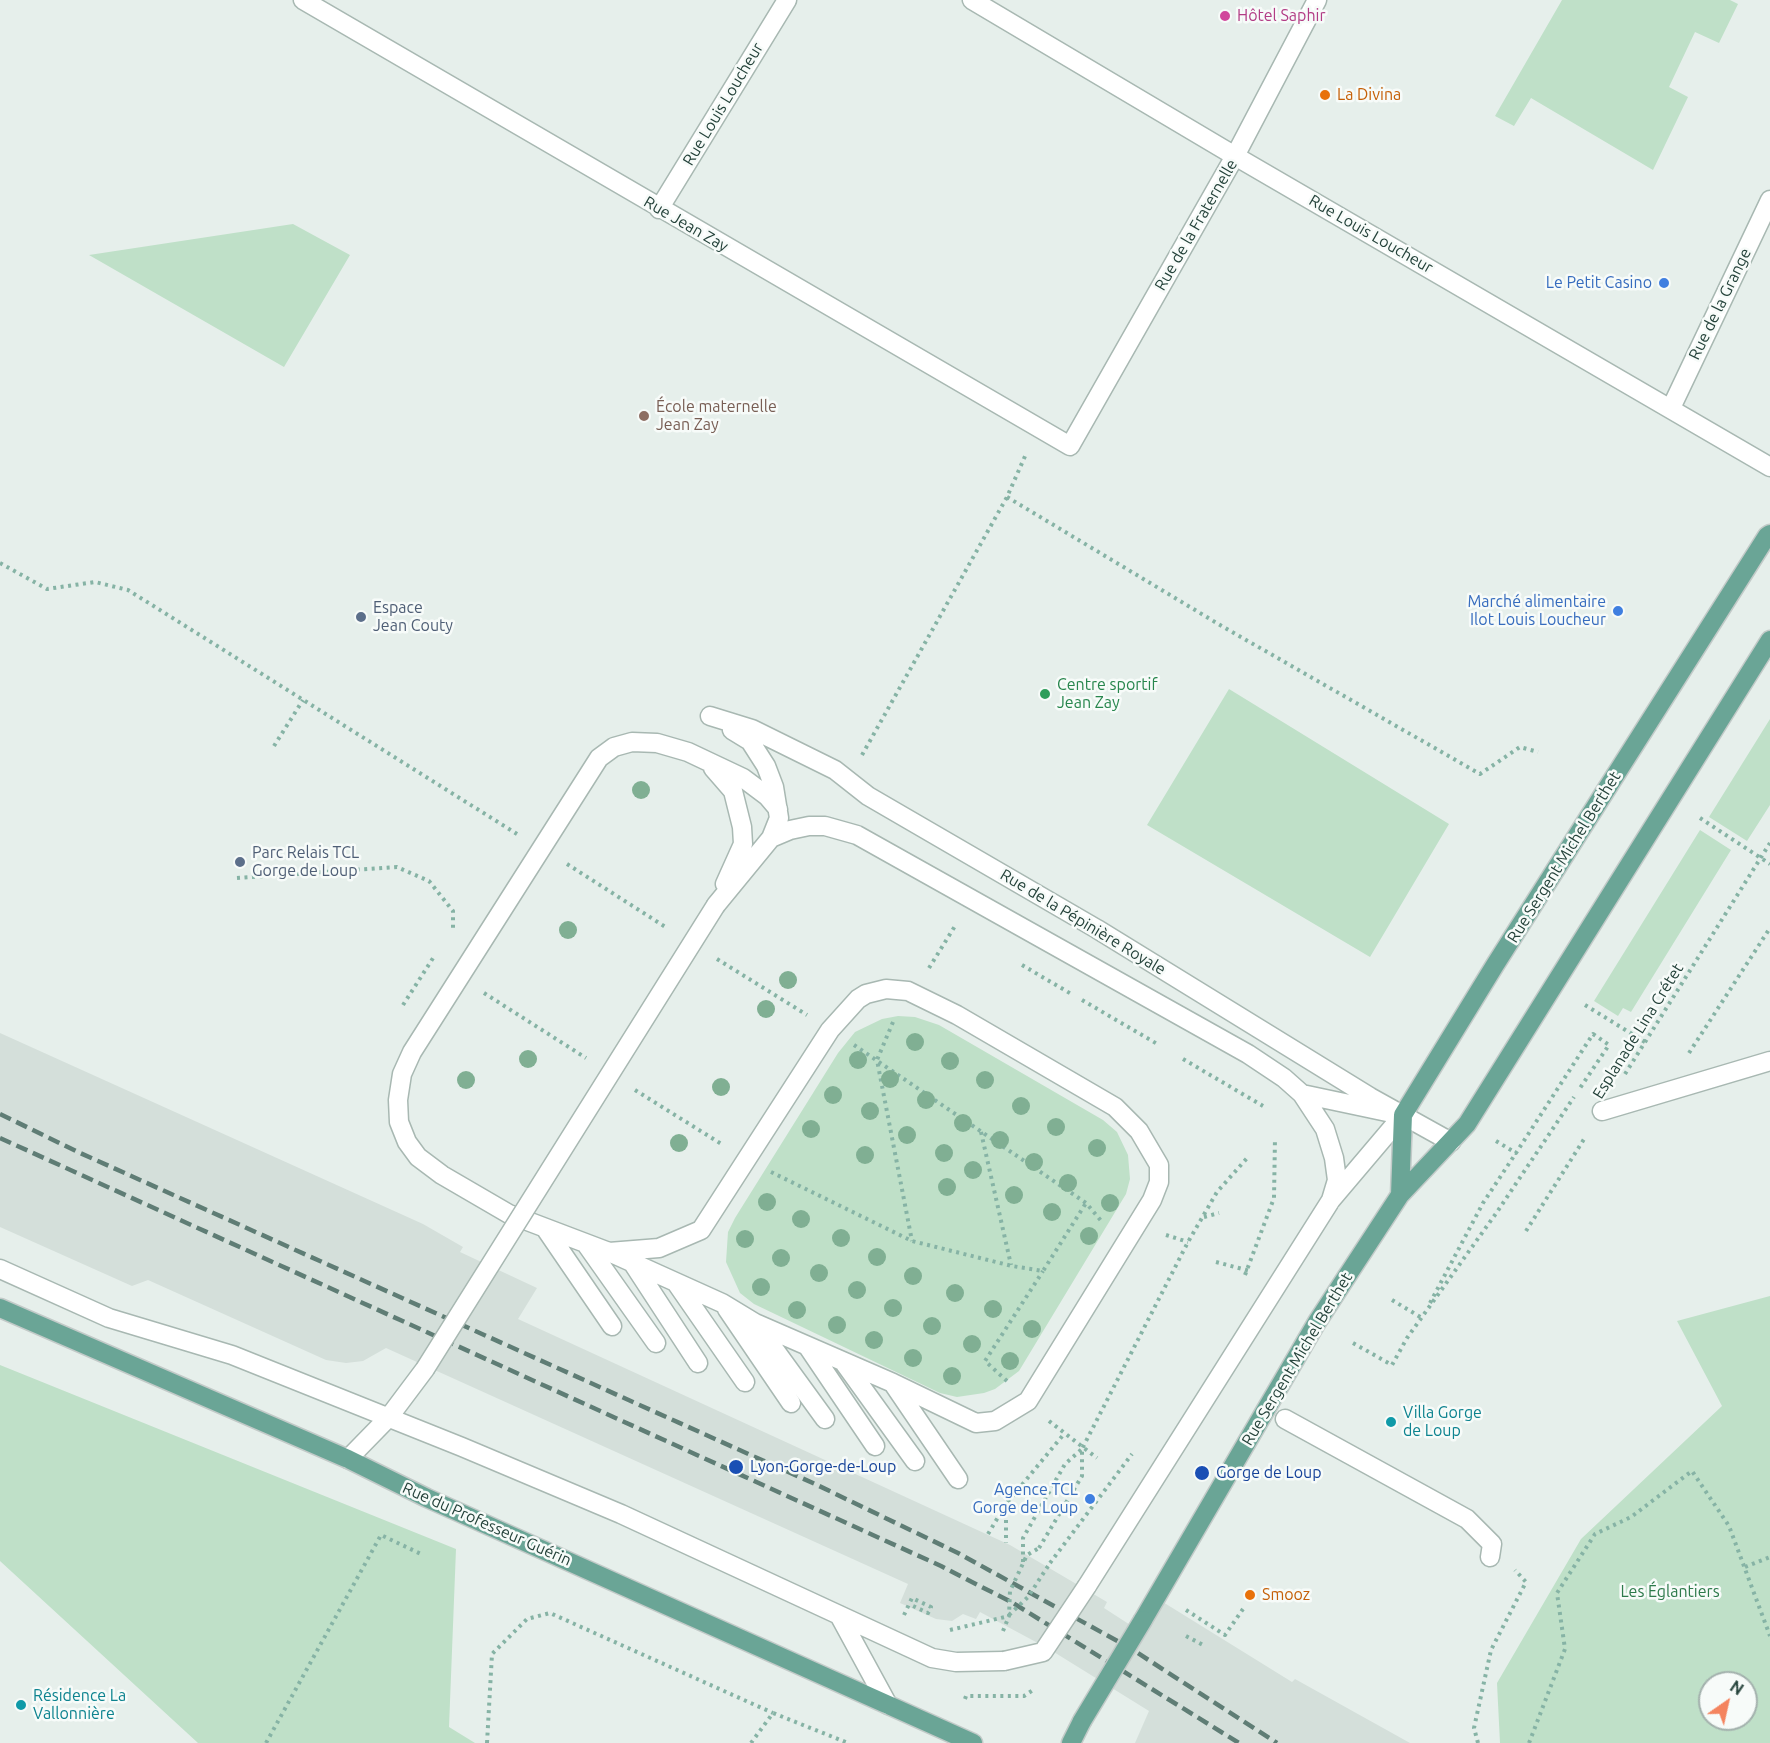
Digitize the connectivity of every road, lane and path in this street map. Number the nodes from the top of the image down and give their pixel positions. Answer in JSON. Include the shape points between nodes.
{"nodes":[{"id":1,"x":303,"y":0,"type":"edge"},
{"id":2,"x":787,"y":0,"type":"edge"},
{"id":3,"x":972,"y":0,"type":"edge"},
{"id":4,"x":1317,"y":0,"type":"edge"},
{"id":5,"x":1235,"y":156,"type":"junction"},
{"id":6,"x":1770,"y":200,"type":"edge"},
{"id":7,"x":659,"y":209,"type":"junction"},
{"id":8,"x":1671,"y":408,"type":"junction"},
{"id":9,"x":1070,"y":446,"type":"joint"},
{"id":10,"x":1028,"y":450,"type":"dead end"},
{"id":11,"x":1770,"y":466,"type":"edge"},
{"id":12,"x":1007,"y":497,"type":"junction"},
{"id":13,"x":1770,"y":534,"type":"edge"},
{"id":14,"x":0,"y":563,"type":"edge"},
{"id":15,"x":1770,"y":640,"type":"edge"},
{"id":16,"x":303,"y":700,"type":"junction"},
{"id":17,"x":274,"y":746,"type":"dead end"},
{"id":18,"x":1538,"y":752,"type":"dead end"},
{"id":19,"x":862,"y":756,"type":"dead end"},
{"id":20,"x":707,"y":763,"type":"junction"},
{"id":21,"x":778,"y":809,"type":"junction"},
{"id":22,"x":1700,"y":818,"type":"dead end"},
{"id":23,"x":513,"y":831,"type":"dead end"},
{"id":24,"x":771,"y":838,"type":"junction"},
{"id":25,"x":1770,"y":843,"type":"edge"},
{"id":26,"x":1760,"y":858,"type":"junction"},
{"id":27,"x":1770,"y":864,"type":"edge"},
{"id":28,"x":237,"y":878,"type":"dead end"},
{"id":29,"x":716,"y":905,"type":"junction"},
{"id":30,"x":955,"y":926,"type":"dead end"},
{"id":31,"x":1770,"y":928,"type":"edge"},
{"id":32,"x":448,"y":938,"type":"dead end"},
{"id":33,"x":437,"y":953,"type":"dead end"},
{"id":34,"x":1022,"y":964,"type":"dead end"},
{"id":35,"x":926,"y":972,"type":"dead end"},
{"id":36,"x":1073,"y":995,"type":"dead end"},
{"id":37,"x":1082,"y":1000,"type":"dead end"},
{"id":38,"x":403,"y":1005,"type":"dead end"},
{"id":39,"x":1586,"y":1005,"type":"dead end"},
{"id":40,"x":893,"y":1022,"type":"dead end"},
{"id":41,"x":848,"y":1041,"type":"dead end"},
{"id":42,"x":1645,"y":1042,"type":"junction"},
{"id":43,"x":1159,"y":1045,"type":"dead end"},
{"id":44,"x":1183,"y":1059,"type":"dead end"},
{"id":45,"x":877,"y":1060,"type":"junction"},
{"id":46,"x":1770,"y":1061,"type":"edge"},
{"id":47,"x":1664,"y":1092,"type":"junction"},
{"id":48,"x":1302,"y":1094,"type":"junction"},
{"id":49,"x":1263,"y":1106,"type":"dead end"},
{"id":50,"x":1602,"y":1111,"type":"junction"},
{"id":51,"x":1403,"y":1115,"type":"junction"},
{"id":52,"x":981,"y":1132,"type":"junction"},
{"id":53,"x":1275,"y":1137,"type":"dead end"},
{"id":54,"x":1496,"y":1141,"type":"dead end"},
{"id":55,"x":1451,"y":1142,"type":"junction"},
{"id":56,"x":1516,"y":1153,"type":"junction"},
{"id":57,"x":1248,"y":1157,"type":"dead end"},
{"id":58,"x":766,"y":1169,"type":"dead end"},
{"id":59,"x":1400,"y":1195,"type":"junction"},
{"id":60,"x":1331,"y":1200,"type":"junction"},
{"id":61,"x":1086,"y":1203,"type":"junction"},
{"id":62,"x":1219,"y":1213,"type":"dead end"},
{"id":63,"x":1204,"y":1217,"type":"junction"},
{"id":64,"x":1104,"y":1224,"type":"dead end"},
{"id":65,"x":546,"y":1228,"type":"junction"},
{"id":66,"x":1526,"y":1231,"type":"dead end"},
{"id":67,"x":1166,"y":1235,"type":"dead end"},
{"id":68,"x":912,"y":1241,"type":"junction"},
{"id":69,"x":1188,"y":1242,"type":"junction"},
{"id":70,"x":586,"y":1244,"type":"junction"},
{"id":71,"x":609,"y":1252,"type":"junction"},
{"id":72,"x":632,"y":1262,"type":"junction"},
{"id":73,"x":1012,"y":1266,"type":"junction"},
{"id":74,"x":0,"y":1269,"type":"edge"},
{"id":75,"x":1043,"y":1270,"type":"junction"},
{"id":76,"x":1242,"y":1281,"type":"dead end"},
{"id":77,"x":676,"y":1283,"type":"junction"},
{"id":78,"x":1392,"y":1300,"type":"dead end"},
{"id":79,"x":722,"y":1303,"type":"junction"},
{"id":80,"x":0,"y":1308,"type":"edge"},
{"id":81,"x":1422,"y":1318,"type":"junction"},
{"id":82,"x":755,"y":1323,"type":"junction"},
{"id":83,"x":612,"y":1326,"type":"dead end"},
{"id":84,"x":656,"y":1342,"type":"dead end"},
{"id":85,"x":1353,"y":1343,"type":"dead end"},
{"id":86,"x":807,"y":1345,"type":"junction"},
{"id":87,"x":698,"y":1363,"type":"dead end"},
{"id":88,"x":845,"y":1364,"type":"junction"},
{"id":89,"x":745,"y":1382,"type":"dead end"},
{"id":90,"x":893,"y":1383,"type":"junction"},
{"id":91,"x":1010,"y":1384,"type":"dead end"},
{"id":92,"x":791,"y":1403,"type":"dead end"},
{"id":93,"x":389,"y":1417,"type":"junction"},
{"id":94,"x":825,"y":1419,"type":"dead end"},
{"id":95,"x":1285,"y":1419,"type":"dead end"},
{"id":96,"x":1048,"y":1420,"type":"dead end"},
{"id":97,"x":1064,"y":1434,"type":"junction"},
{"id":98,"x":875,"y":1446,"type":"dead end"},
{"id":99,"x":1082,"y":1449,"type":"junction"},
{"id":100,"x":1136,"y":1450,"type":"dead end"},
{"id":101,"x":1097,"y":1458,"type":"dead end"},
{"id":102,"x":348,"y":1459,"type":"junction"},
{"id":103,"x":915,"y":1461,"type":"dead end"},
{"id":104,"x":958,"y":1479,"type":"dead end"},
{"id":105,"x":1006,"y":1504,"type":"junction"},
{"id":106,"x":988,"y":1534,"type":"dead end"},
{"id":107,"x":1006,"y":1543,"type":"dead end"},
{"id":108,"x":1491,"y":1551,"type":"joint"},
{"id":109,"x":421,"y":1554,"type":"dead end"},
{"id":110,"x":1770,"y":1557,"type":"edge"},
{"id":111,"x":1023,"y":1562,"type":"junction"},
{"id":112,"x":1744,"y":1567,"type":"junction"},
{"id":113,"x":912,"y":1598,"type":"dead end"},
{"id":114,"x":911,"y":1605,"type":"dead end"},
{"id":115,"x":1243,"y":1609,"type":"dead end"},
{"id":116,"x":1186,"y":1610,"type":"dead end"},
{"id":117,"x":839,"y":1615,"type":"junction"},
{"id":118,"x":1009,"y":1616,"type":"junction"},
{"id":119,"x":940,"y":1629,"type":"dead end"},
{"id":120,"x":1186,"y":1636,"type":"dead end"},
{"id":121,"x":1770,"y":1636,"type":"edge"},
{"id":122,"x":1205,"y":1646,"type":"dead end"},
{"id":123,"x":1004,"y":1660,"type":"junction"},
{"id":124,"x":1033,"y":1690,"type":"dead end"},
{"id":125,"x":965,"y":1699,"type":"dead end"},
{"id":126,"x":888,"y":1705,"type":"junction"},
{"id":127,"x":773,"y":1713,"type":"junction"},
{"id":128,"x":266,"y":1743,"type":"edge"},
{"id":129,"x":487,"y":1743,"type":"edge"},
{"id":130,"x":751,"y":1743,"type":"edge"},
{"id":131,"x":848,"y":1743,"type":"edge"},
{"id":132,"x":973,"y":1743,"type":"edge"},
{"id":133,"x":1071,"y":1743,"type":"edge"},
{"id":134,"x":1478,"y":1743,"type":"edge"},
{"id":135,"x":1529,"y":1743,"type":"edge"}],
"edges":[{"from":1,"to":7,"type":"street","name":"Rue Jean Zay"},
{"from":2,"to":7,"type":"street","name":"Rue Louis Loucheur"},
{"from":3,"to":5,"type":"street","name":"Rue Louis Loucheur"},
{"from":4,"to":5,"type":"street","name":"Rue de la Fraternelle"},
{"from":5,"to":8,"type":"street","name":"Rue Louis Loucheur"},
{"from":5,"to":9,"type":"street","name":"Rue de la Fraternelle"},
{"from":6,"to":8,"type":"street","name":"Rue de la Grange"},
{"from":7,"to":9,"type":"street","name":"Rue Jean Zay"},
{"from":8,"to":11,"type":"street","name":"Rue Louis Loucheur"},
{"from":10,"to":12,"type":"path"},
{"from":12,"to":18,"type":"path","via":[[1480,774],[1520,747]]},
{"from":12,"to":19,"type":"path"},
{"from":13,"to":51,"type":"main road","name":"Rue Sergent Michel Berthet"},
{"from":14,"to":16,"type":"path","via":[[47,589],[95,582],[128,590]]},
{"from":15,"to":55,"type":"main road","name":"Rue Sergent Michel Berthet","via":[[1467,1124]]},
{"from":16,"to":17,"type":"path"},
{"from":16,"to":23,"type":"path"},
{"from":20,"to":21,"type":"street","via":[[743,778]]},
{"from":20,"to":29,"type":"street","via":[[733,791],[743,844]]},
{"from":20,"to":65,"type":"street","via":[[688,752],[657,743],[632,742],[614,747],[598,758],[422,1035],[402,1074],[399,1122],[418,1157],[509,1214]]},
{"from":21,"to":24,"type":"street","via":[[779,818]]},
{"from":21,"to":51,"type":"street","name":"Rue de la Pépinière Royale","via":[[766,766],[750,741],[710,716],[752,729],[835,770],[868,796],[1097,929]]},
{"from":22,"to":26,"type":"path"},
{"from":24,"to":29,"type":"street"},
{"from":24,"to":48,"type":"street","via":[[790,830],[825,826],[875,843],[1248,1054]]},
{"from":25,"to":26,"type":"path","name":"Esplanade Lina Crétet"},
{"from":26,"to":27,"type":"path"},
{"from":26,"to":42,"type":"path","name":"Esplanade Lina Crétet"},
{"from":28,"to":32,"type":"path","via":[[397,867],[429,881],[453,911],[453,931]]},
{"from":29,"to":93,"type":"street","bridge":true,"via":[[425,1369]]},
{"from":30,"to":35,"type":"path"},
{"from":31,"to":47,"type":"path"},
{"from":33,"to":38,"type":"path"},
{"from":34,"to":36,"type":"path"},
{"from":37,"to":43,"type":"path"},
{"from":39,"to":42,"type":"path"},
{"from":40,"to":45,"type":"path"},
{"from":41,"to":45,"type":"path"},
{"from":42,"to":50,"type":"path","name":"Esplanade Lina Crétet"},
{"from":44,"to":49,"type":"path"},
{"from":45,"to":52,"type":"path"},
{"from":45,"to":68,"type":"path"},
{"from":46,"to":47,"type":"street"},
{"from":47,"to":50,"type":"street"},
{"from":48,"to":51,"type":"street"},
{"from":48,"to":60,"type":"street","via":[[1327,1134],[1334,1158],[1337,1180]]},
{"from":50,"to":66,"type":"path","name":"Esplanade Lina Crétet"},
{"from":51,"to":55,"type":"street","name":"Rue de la Pépinière Royale"},
{"from":51,"to":59,"type":"main road","name":"Rue Sergent Michel Berthet"},
{"from":51,"to":60,"type":"street"},
{"from":52,"to":61,"type":"path"},
{"from":52,"to":73,"type":"path"},
{"from":53,"to":76,"type":"path","via":[[1274,1198]]},
{"from":54,"to":56,"type":"path"},
{"from":55,"to":59,"type":"main road","name":"Rue Sergent Michel Berthet"},
{"from":56,"to":81,"type":"path","via":[[1483,1203]]},
{"from":56,"to":81,"type":"path","via":[[1593,1034],[1609,1045]]},
{"from":57,"to":63,"type":"path","via":[[1217,1192]]},
{"from":58,"to":68,"type":"path"},
{"from":59,"to":133,"type":"main road","name":"Rue Sergent Michel Berthet","bridge":true,"via":[[1317,1322]]},
{"from":60,"to":123,"type":"street","bridge":true,"via":[[1043,1652]]},
{"from":61,"to":64,"type":"path"},
{"from":61,"to":75,"type":"path"},
{"from":62,"to":63,"type":"path"},
{"from":63,"to":69,"type":"path"},
{"from":65,"to":70,"type":"street"},
{"from":65,"to":83,"type":"street"},
{"from":67,"to":69,"type":"path"},
{"from":68,"to":73,"type":"path"},
{"from":69,"to":99,"type":"path"},
{"from":70,"to":71,"type":"street"},
{"from":70,"to":84,"type":"street"},
{"from":71,"to":72,"type":"street"},
{"from":71,"to":90,"type":"street","via":[[659,1248],[701,1230],[840,1018],[866,994],[886,989],[909,991],[1115,1107],[1153,1150],[1159,1165],[1159,1182],[1133,1233],[1028,1401],[995,1421],[976,1423]]},
{"from":72,"to":77,"type":"street"},
{"from":72,"to":87,"type":"street"},
{"from":73,"to":75,"type":"path"},
{"from":74,"to":93,"type":"street","via":[[109,1318],[232,1355]]},
{"from":75,"to":91,"type":"path","via":[[985,1361]]},
{"from":77,"to":79,"type":"street"},
{"from":77,"to":89,"type":"street"},
{"from":78,"to":81,"type":"path"},
{"from":79,"to":82,"type":"street"},
{"from":79,"to":92,"type":"street"},
{"from":80,"to":102,"type":"main road","name":"Rue du Professeur Guérin"},
{"from":81,"to":85,"type":"path","via":[[1392,1365]]},
{"from":82,"to":86,"type":"street"},
{"from":82,"to":94,"type":"street"},
{"from":86,"to":88,"type":"street"},
{"from":86,"to":98,"type":"street"},
{"from":88,"to":90,"type":"street"},
{"from":88,"to":103,"type":"street"},
{"from":90,"to":104,"type":"street"},
{"from":93,"to":102,"type":"street"},
{"from":93,"to":117,"type":"street","via":[[621,1515]]},
{"from":95,"to":108,"type":"street","via":[[1467,1519]]},
{"from":96,"to":97,"type":"path"},
{"from":97,"to":99,"type":"path"},
{"from":97,"to":105,"type":"path"},
{"from":99,"to":101,"type":"path"},
{"from":99,"to":111,"type":"path","via":[[1065,1464],[1023,1538]]},
{"from":99,"to":111,"type":"path","bridge":true,"via":[[1082,1476],[1039,1548]]},
{"from":100,"to":118,"type":"path","bridge":true,"via":[[1028,1597]]},
{"from":102,"to":126,"type":"main road","name":"Rue du Professeur Guérin"},
{"from":105,"to":106,"type":"path"},
{"from":105,"to":107,"type":"path"},
{"from":108,"to":134,"type":"path","via":[[1526,1582],[1491,1650],[1474,1728]]},
{"from":109,"to":128,"type":"path","via":[[381,1535]]},
{"from":110,"to":112,"type":"path"},
{"from":111,"to":118,"type":"path","bridge":true,"via":[[1010,1591]]},
{"from":112,"to":121,"type":"path"},
{"from":112,"to":135,"type":"path","via":[[1729,1526],[1692,1471],[1631,1516],[1595,1534],[1557,1593],[1565,1649]]},
{"from":113,"to":114,"type":"path","via":[[932,1607],[928,1613]]},
{"from":115,"to":116,"type":"path","via":[[1226,1635]]},
{"from":117,"to":123,"type":"street","via":[[932,1658],[956,1662]]},
{"from":117,"to":126,"type":"street"},
{"from":118,"to":119,"type":"path"},
{"from":118,"to":123,"type":"path","bridge":true,"via":[[1001,1637]]},
{"from":120,"to":122,"type":"path"},
{"from":124,"to":125,"type":"path","via":[[1024,1696]]},
{"from":126,"to":132,"type":"main road","name":"Rue du Professeur Guérin"},
{"from":127,"to":129,"type":"path","via":[[550,1613],[527,1619],[492,1654]]},
{"from":127,"to":130,"type":"path"},
{"from":127,"to":131,"type":"path"}]}
